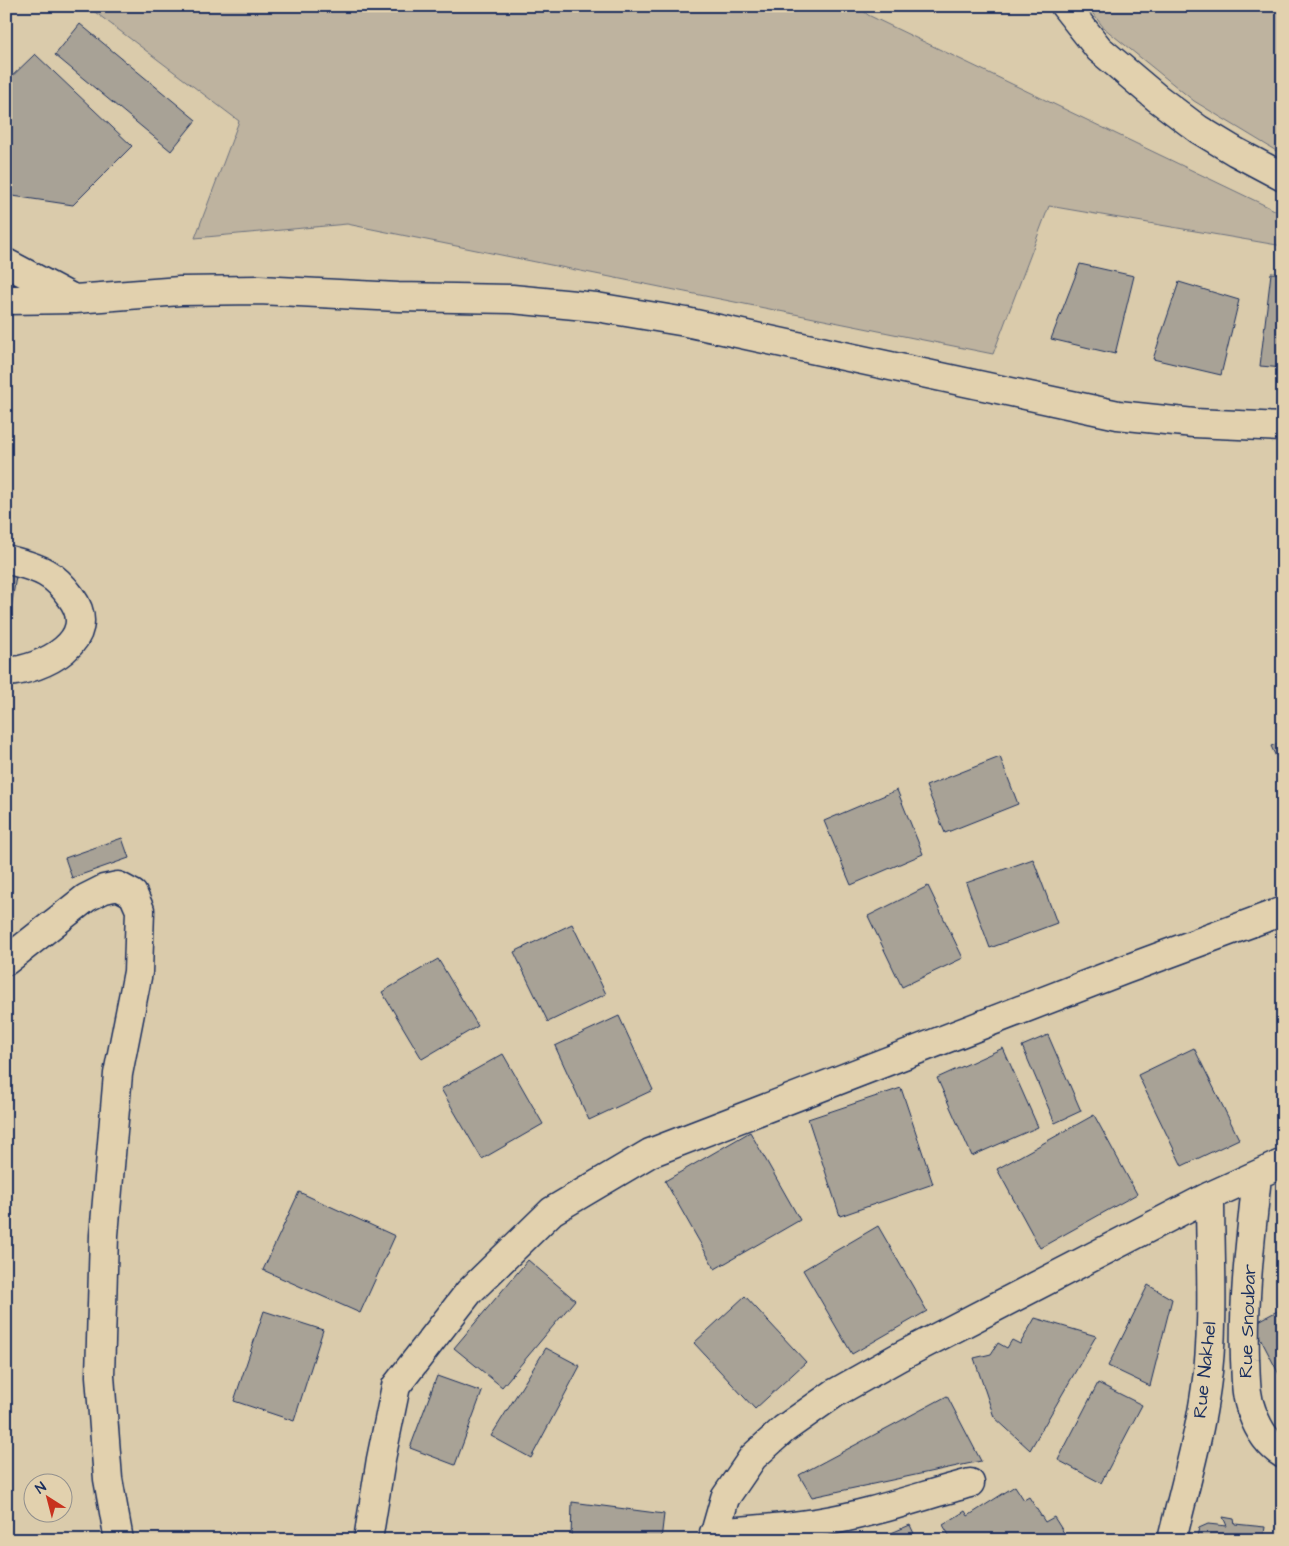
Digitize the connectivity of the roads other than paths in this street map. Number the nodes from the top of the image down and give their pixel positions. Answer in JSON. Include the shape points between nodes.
{"nodes":[{"id":1,"x":1065,"y":6,"type":"edge"},
{"id":2,"x":1283,"y":177,"type":"edge"},
{"id":3,"x":6,"y":263,"type":"edge"},
{"id":4,"x":6,"y":300,"type":"edge"},
{"id":5,"x":75,"y":300,"type":"junction"},
{"id":6,"x":1283,"y":427,"type":"edge"},
{"id":7,"x":6,"y":559,"type":"edge"},
{"id":8,"x":6,"y":672,"type":"edge"},
{"id":9,"x":1283,"y":911,"type":"edge"},
{"id":10,"x":6,"y":961,"type":"edge"},
{"id":11,"x":1283,"y":1163,"type":"edge"},
{"id":12,"x":1257,"y":1176,"type":"junction"},
{"id":13,"x":1210,"y":1196,"type":"junction"},
{"id":14,"x":1283,"y":1454,"type":"edge"},
{"id":15,"x":970,"y":1483,"type":"dead end"},
{"id":16,"x":714,"y":1536,"type":"edge"},
{"id":17,"x":119,"y":1540,"type":"edge"},
{"id":18,"x":368,"y":1540,"type":"edge"},
{"id":19,"x":1172,"y":1540,"type":"edge"}],
"edges":[{"from":1,"to":2,"type":"street","via":[[1099,49],[1157,98],[1198,129]]},
{"from":3,"to":5,"type":"street"},
{"from":4,"to":5,"type":"street"},
{"from":5,"to":6,"type":"street","via":[[180,291],[259,290],[512,299],[586,306],[686,322],[1118,415],[1203,424]]},
{"from":7,"to":8,"type":"street","via":[[46,573],[62,585],[75,602],[79,616],[78,632],[68,648],[52,660],[18,672]]},
{"from":9,"to":18,"type":"street","via":[[650,1153],[552,1211],[469,1292],[396,1386]]},
{"from":10,"to":17,"type":"street","via":[[86,898],[104,889],[118,886],[132,894],[140,910],[138,972],[118,1074],[104,1235],[100,1376],[108,1479]]},
{"from":11,"to":12,"type":"street"},
{"from":12,"to":13,"type":"street"},
{"from":12,"to":14,"type":"street","name":"Rue Snoubar","via":[[1244,1337],[1246,1387],[1251,1410],[1261,1432]]},
{"from":13,"to":16,"type":"street","via":[[898,1357],[784,1428],[753,1457],[724,1498]]},
{"from":13,"to":19,"type":"street","name":"Rue Nakhel","via":[[1211,1326],[1207,1386],[1197,1443]]},
{"from":15,"to":16,"type":"street","via":[[822,1522]]}]}
